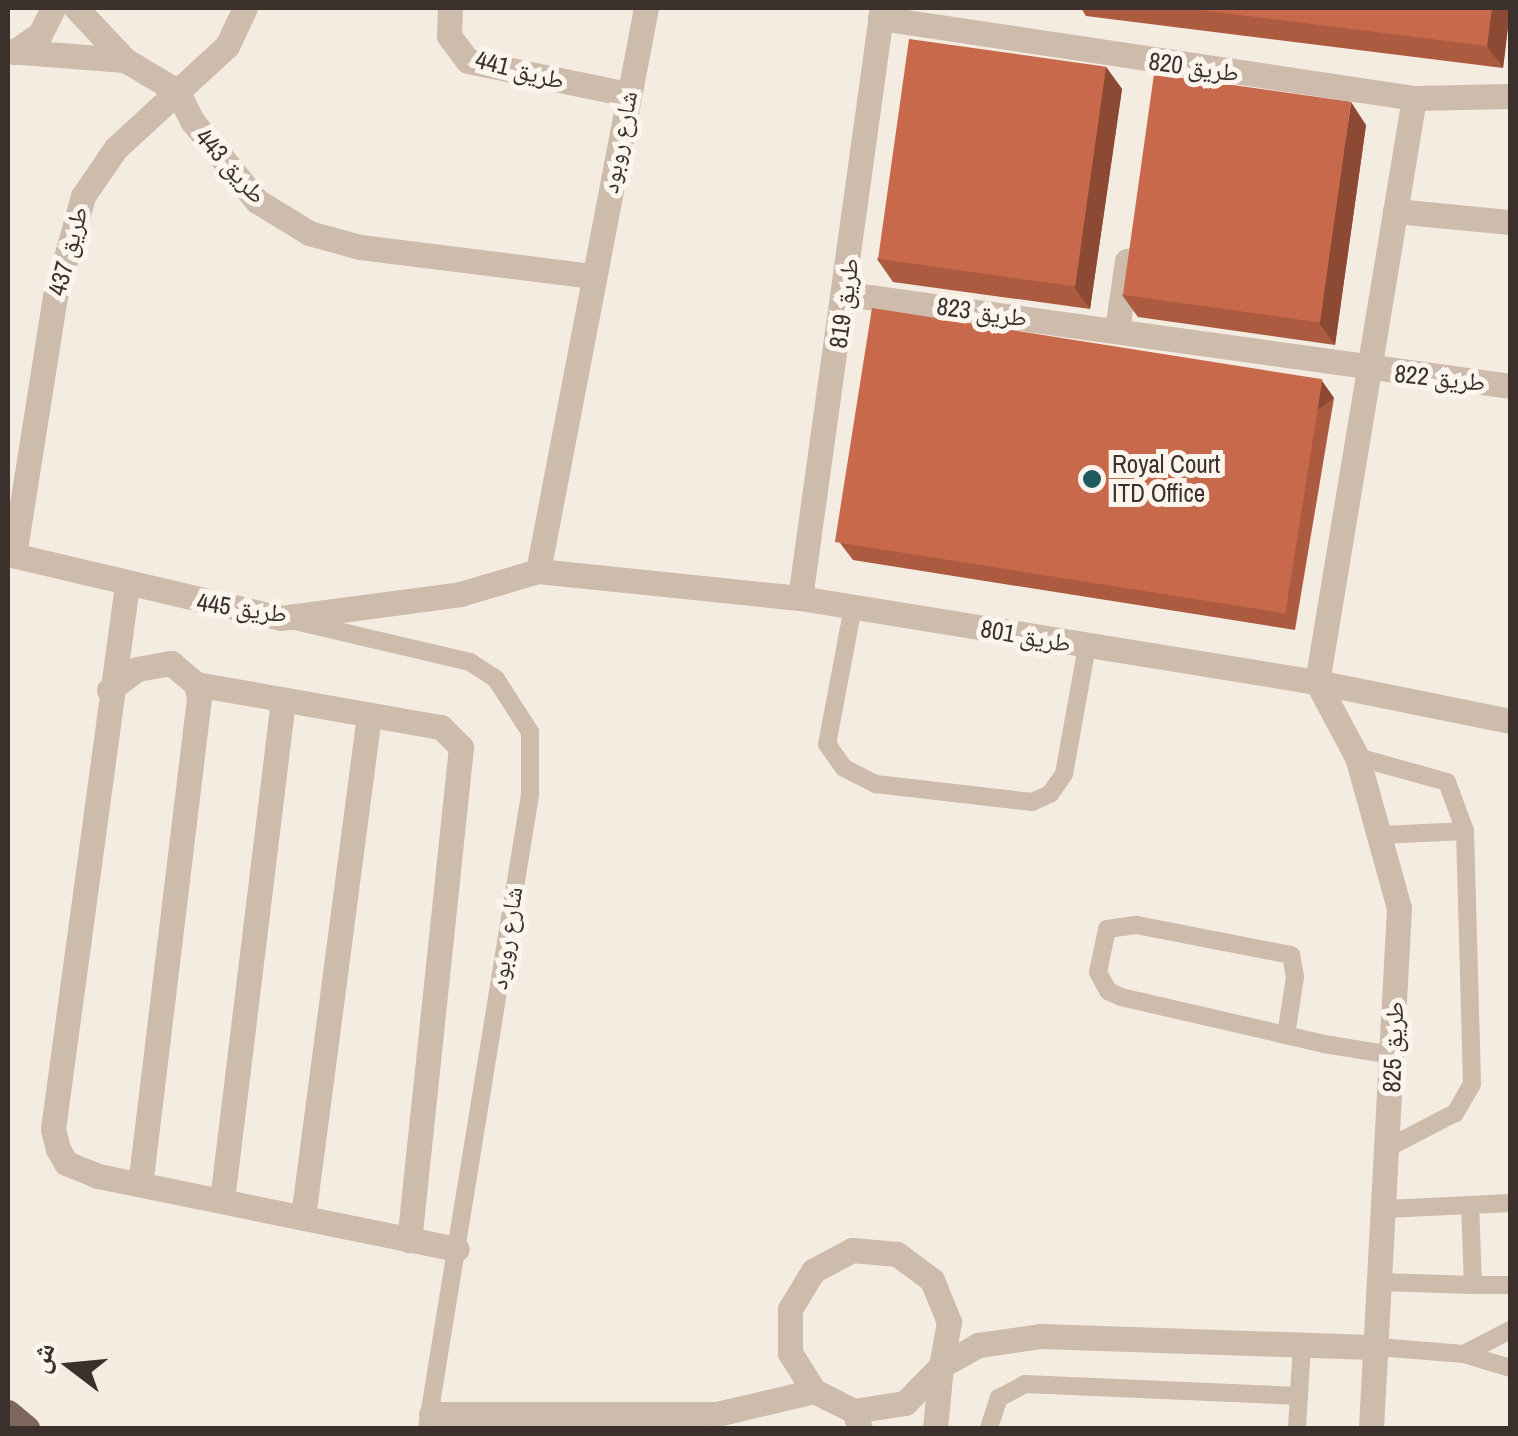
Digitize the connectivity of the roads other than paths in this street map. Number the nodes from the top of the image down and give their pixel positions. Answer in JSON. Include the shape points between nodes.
{"nodes":[{"id":1,"x":53,"y":8,"type":"edge"},
{"id":2,"x":76,"y":8,"type":"edge"},
{"id":3,"x":245,"y":8,"type":"edge"},
{"id":4,"x":450,"y":8,"type":"edge"},
{"id":5,"x":646,"y":8,"type":"edge"},
{"id":6,"x":881,"y":13,"type":"edge"},
{"id":7,"x":11,"y":52,"type":"edge"},
{"id":8,"x":125,"y":60,"type":"junction"},
{"id":9,"x":177,"y":91,"type":"junction"},
{"id":10,"x":628,"y":94,"type":"junction"},
{"id":11,"x":1510,"y":96,"type":"edge"},
{"id":12,"x":1414,"y":98,"type":"junction"},
{"id":13,"x":1396,"y":211,"type":"junction"},
{"id":14,"x":1510,"y":222,"type":"edge"},
{"id":15,"x":1131,"y":234,"type":"edge"},
{"id":16,"x":593,"y":276,"type":"junction"},
{"id":17,"x":847,"y":294,"type":"junction"},
{"id":18,"x":1117,"y":330,"type":"junction"},
{"id":19,"x":1369,"y":370,"type":"junction"},
{"id":20,"x":1510,"y":386,"type":"edge"},
{"id":21,"x":11,"y":554,"type":"edge"},
{"id":22,"x":538,"y":571,"type":"junction"},
{"id":23,"x":127,"y":585,"type":"junction"},
{"id":24,"x":800,"y":598,"type":"junction"},
{"id":25,"x":853,"y":607,"type":"junction"},
{"id":26,"x":281,"y":618,"type":"junction"},
{"id":27,"x":1086,"y":646,"type":"junction"},
{"id":28,"x":1317,"y":682,"type":"junction"},
{"id":29,"x":196,"y":684,"type":"junction"},
{"id":30,"x":109,"y":690,"type":"junction"},
{"id":31,"x":283,"y":700,"type":"junction"},
{"id":32,"x":369,"y":715,"type":"junction"},
{"id":33,"x":1510,"y":721,"type":"edge"},
{"id":34,"x":1357,"y":758,"type":"junction"},
{"id":35,"x":1465,"y":830,"type":"junction"},
{"id":36,"x":1382,"y":835,"type":"junction"},
{"id":37,"x":1286,"y":1035,"type":"junction"},
{"id":38,"x":1393,"y":1055,"type":"junction"},
{"id":39,"x":1389,"y":1147,"type":"junction"},
{"id":40,"x":140,"y":1183,"type":"junction"},
{"id":41,"x":222,"y":1200,"type":"junction"},
{"id":42,"x":1510,"y":1203,"type":"edge"},
{"id":43,"x":1470,"y":1205,"type":"junction"},
{"id":44,"x":1386,"y":1210,"type":"junction"},
{"id":45,"x":303,"y":1217,"type":"junction"},
{"id":46,"x":409,"y":1240,"type":"junction"},
{"id":47,"x":457,"y":1249,"type":"junction"},
{"id":48,"x":1382,"y":1282,"type":"junction"},
{"id":49,"x":1472,"y":1284,"type":"junction"},
{"id":50,"x":1510,"y":1284,"type":"edge"},
{"id":51,"x":1510,"y":1330,"type":"edge"},
{"id":52,"x":1302,"y":1344,"type":"junction"},
{"id":53,"x":1378,"y":1347,"type":"junction"},
{"id":54,"x":1464,"y":1354,"type":"junction"},
{"id":55,"x":941,"y":1366,"type":"junction"},
{"id":56,"x":1510,"y":1368,"type":"edge"},
{"id":57,"x":814,"y":1391,"type":"junction"},
{"id":58,"x":1299,"y":1396,"type":"junction"},
{"id":59,"x":8,"y":1412,"type":"edge"},
{"id":60,"x":857,"y":1420,"type":"edge"},
{"id":61,"x":429,"y":1421,"type":"edge"},
{"id":62,"x":28,"y":1428,"type":"edge"},
{"id":63,"x":934,"y":1428,"type":"edge"},
{"id":64,"x":990,"y":1428,"type":"edge"},
{"id":65,"x":1297,"y":1428,"type":"edge"},
{"id":66,"x":1372,"y":1428,"type":"edge"}],
"edges":[{"from":1,"to":7,"type":"street","via":[[40,34]]},
{"from":2,"to":8,"type":"street"},
{"from":3,"to":9,"type":"street","name":"طريق 437","via":[[227,46]]},
{"from":4,"to":10,"type":"street","name":"طريق 441","via":[[449,36],[468,60]]},
{"from":5,"to":10,"type":"street","name":"شارع روبود"},
{"from":6,"to":12,"type":"street","name":"طريق 820","via":[[1155,72]]},
{"from":6,"to":17,"type":"street","name":"طريق 819"},
{"from":7,"to":8,"type":"street","name":"طريق 443"},
{"from":8,"to":9,"type":"street","name":"طريق 443"},
{"from":9,"to":16,"type":"street","name":"طريق 443","via":[[192,122],[257,202],[309,233],[360,246]]},
{"from":9,"to":21,"type":"street","name":"طريق 437","via":[[116,148],[83,196],[70,232]]},
{"from":10,"to":16,"type":"street","name":"شارع روبود"},
{"from":11,"to":12,"type":"street","name":"طريق 820"},
{"from":12,"to":13,"type":"street"},
{"from":13,"to":14,"type":"street"},
{"from":13,"to":19,"type":"street"},
{"from":15,"to":18,"type":"street"},
{"from":16,"to":22,"type":"street","name":"شارع روبود"},
{"from":17,"to":18,"type":"street","name":"طريق 823"},
{"from":17,"to":24,"type":"street","name":"طريق 819"},
{"from":18,"to":19,"type":"street","name":"طريق 823"},
{"from":19,"to":20,"type":"street","name":"طريق 822"},
{"from":19,"to":28,"type":"street"},
{"from":21,"to":23,"type":"street","name":"طريق 445"},
{"from":22,"to":24,"type":"street","name":"طريق 801"},
{"from":22,"to":26,"type":"street","name":"طريق 445","via":[[460,594]]},
{"from":23,"to":26,"type":"street","name":"طريق 445"},
{"from":23,"to":30,"type":"street"},
{"from":24,"to":25,"type":"street","name":"طريق 801"},
{"from":25,"to":27,"type":"street","name":"طريق 801"},
{"from":25,"to":27,"type":"lane","via":[[827,744],[844,768],[876,784],[1032,802],[1050,794],[1064,774]]},
{"from":26,"to":47,"type":"lane","name":"شارع روبود","via":[[470,662],[506,691],[530,732],[530,795]]},
{"from":27,"to":28,"type":"street","name":"طريق 801"},
{"from":28,"to":33,"type":"street","name":"طريق 801"},
{"from":28,"to":34,"type":"street","name":"طريق 825"},
{"from":29,"to":30,"type":"street","via":[[171,664],[137,669]]},
{"from":29,"to":31,"type":"street"},
{"from":29,"to":40,"type":"street","via":[[170,967]]},
{"from":30,"to":40,"type":"street","via":[[54,1129],[66,1164]]},
{"from":31,"to":32,"type":"street"},
{"from":31,"to":41,"type":"street"},
{"from":32,"to":45,"type":"street"},
{"from":32,"to":46,"type":"street","via":[[442,728],[461,746]]},
{"from":34,"to":35,"type":"lane","via":[[1447,782]]},
{"from":34,"to":36,"type":"street","name":"طريق 825"},
{"from":35,"to":36,"type":"lane"},
{"from":35,"to":39,"type":"lane","via":[[1472,1084],[1454,1113]]},
{"from":36,"to":38,"type":"street","name":"طريق 825","via":[[1399,908]]},
{"from":37,"to":37,"type":"lane","via":[[1108,991],[1097,958],[1107,928],[1136,925],[1291,955],[1295,977]]},
{"from":37,"to":38,"type":"lane"},
{"from":38,"to":39,"type":"street","name":"طريق 825"},
{"from":39,"to":44,"type":"street","name":"طريق 825"},
{"from":40,"to":41,"type":"street"},
{"from":41,"to":45,"type":"street"},
{"from":42,"to":43,"type":"lane"},
{"from":43,"to":44,"type":"lane"},
{"from":43,"to":49,"type":"lane"},
{"from":44,"to":48,"type":"street","name":"طريق 825"},
{"from":45,"to":46,"type":"street"},
{"from":46,"to":47,"type":"street"},
{"from":47,"to":61,"type":"lane","name":"شارع روبود"},
{"from":48,"to":49,"type":"lane"},
{"from":48,"to":53,"type":"street","name":"طريق 825"},
{"from":49,"to":50,"type":"lane"},
{"from":51,"to":54,"type":"lane"},
{"from":52,"to":53,"type":"street"},
{"from":52,"to":55,"type":"street","via":[[1041,1336],[978,1345]]},
{"from":52,"to":58,"type":"lane"},
{"from":53,"to":54,"type":"lane"},
{"from":53,"to":66,"type":"street","name":"طريق 825"},
{"from":54,"to":56,"type":"lane"},
{"from":55,"to":57,"type":"street","via":[[949,1322],[932,1280],[897,1254],[852,1250],[813,1271],[790,1309],[790,1354]]},
{"from":55,"to":60,"type":"street","via":[[905,1403]]},
{"from":55,"to":63,"type":"street"},
{"from":57,"to":60,"type":"street"},
{"from":57,"to":61,"type":"street","via":[[717,1414]]},
{"from":58,"to":64,"type":"lane","via":[[1025,1384],[999,1398]]},
{"from":58,"to":65,"type":"lane"},
{"from":59,"to":62,"type":"main road"}]}
